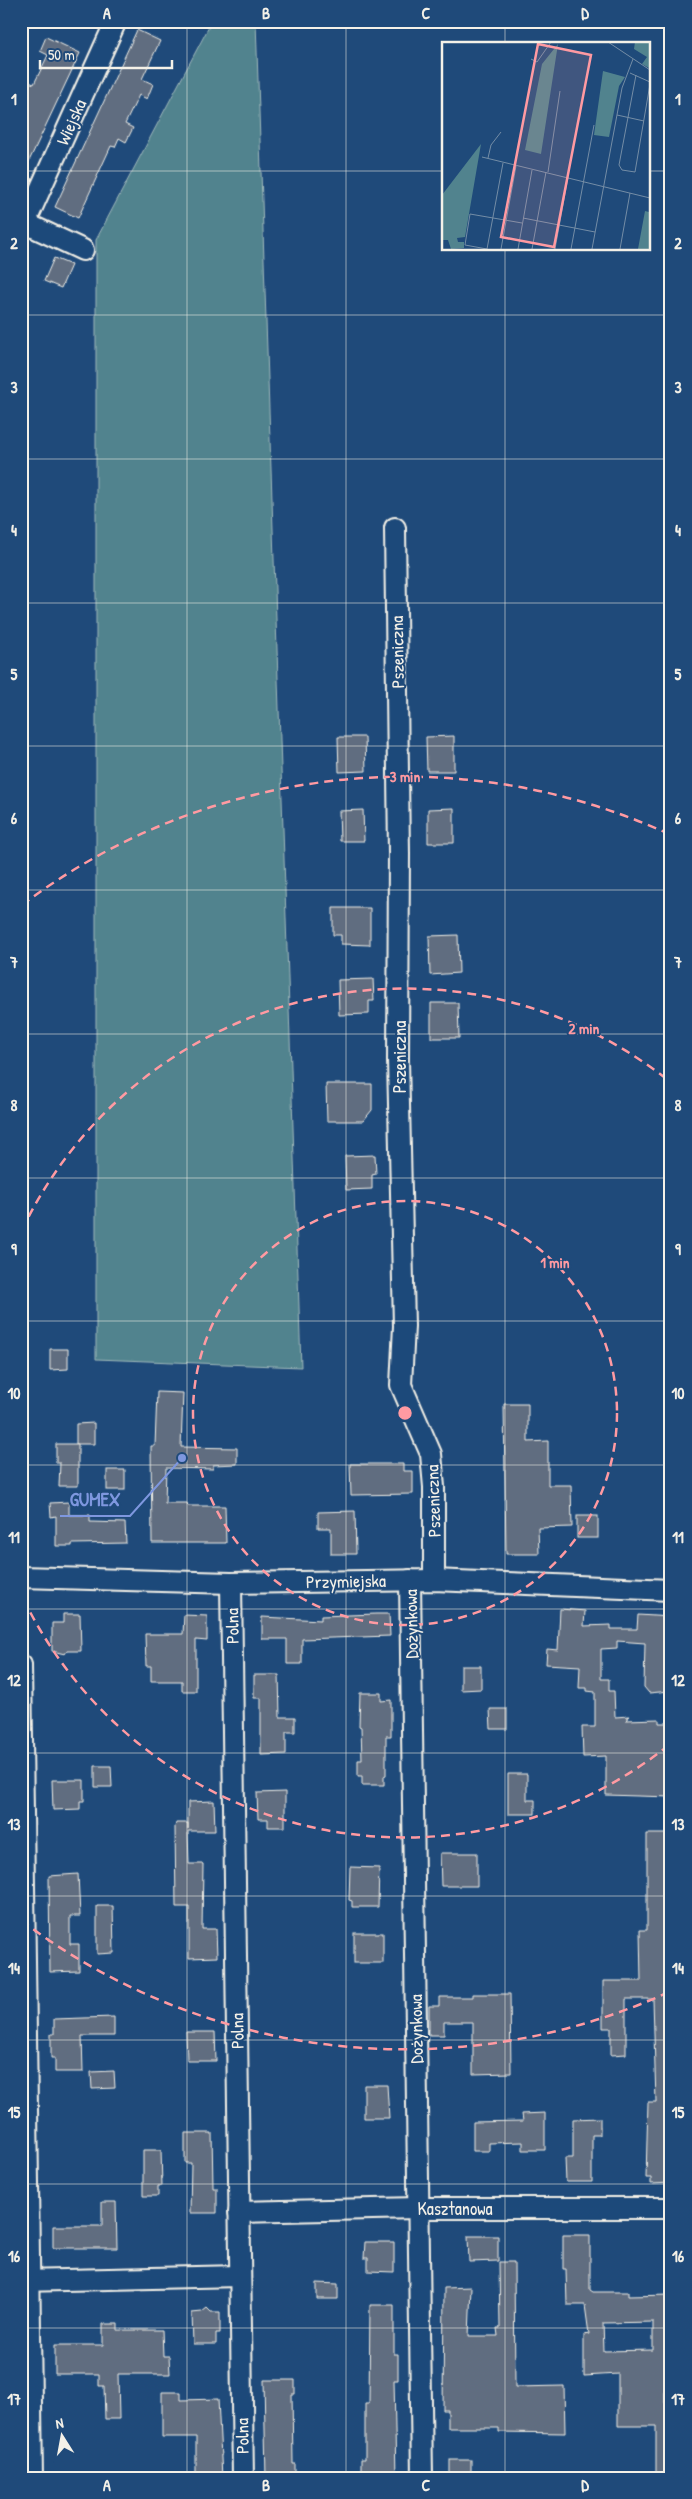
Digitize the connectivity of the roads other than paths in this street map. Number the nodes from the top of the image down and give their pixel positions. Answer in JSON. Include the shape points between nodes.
{"nodes":[{"id":1,"x":116,"y":21,"type":"edge"},
{"id":2,"x":23,"y":222,"type":"edge"},
{"id":3,"x":83,"y":250,"type":"dead end"},
{"id":4,"x":395,"y":528,"type":"dead end"},
{"id":5,"x":21,"y":1577,"type":"edge"},
{"id":6,"x":410,"y":1580,"type":"junction"},
{"id":7,"x":434,"y":1580,"type":"junction"},
{"id":8,"x":231,"y":1583,"type":"junction"},
{"id":9,"x":671,"y":1590,"type":"edge"},
{"id":10,"x":21,"y":1665,"type":"edge"},
{"id":11,"x":418,"y":2208,"type":"junction"},
{"id":12,"x":671,"y":2208,"type":"edge"},
{"id":13,"x":239,"y":2212,"type":"junction"},
{"id":14,"x":240,"y":2276,"type":"junction"},
{"id":15,"x":25,"y":2281,"type":"edge"},
{"id":16,"x":32,"y":2478,"type":"edge"},
{"id":17,"x":243,"y":2478,"type":"edge"},
{"id":18,"x":422,"y":2478,"type":"edge"}],
"edges":[{"from":1,"to":2,"type":"street","name":"Wiejska"},
{"from":2,"to":3,"type":"street","name":"Wiejska"},
{"from":4,"to":7,"type":"street","name":"Pszeniczna","via":[[398,1060],[404,1326],[401,1385],[431,1454]]},
{"from":5,"to":8,"type":"street","name":"Przymiejska"},
{"from":6,"to":7,"type":"street","name":"Przymiejska"},
{"from":6,"to":8,"type":"street","name":"Przymiejska"},
{"from":6,"to":11,"type":"street","name":"Dożynkowa"},
{"from":7,"to":9,"type":"street","name":"Przymiejska"},
{"from":8,"to":13,"type":"street","name":"Polna"},
{"from":10,"to":15,"type":"street"},
{"from":11,"to":12,"type":"street","name":"Kasztanowa"},
{"from":11,"to":13,"type":"street","name":"Kasztanowa"},
{"from":11,"to":18,"type":"street","name":"Dożynkowa"},
{"from":13,"to":14,"type":"street","name":"Polna"},
{"from":14,"to":15,"type":"street"},
{"from":14,"to":17,"type":"street","name":"Polna"},
{"from":15,"to":16,"type":"street"}]}
